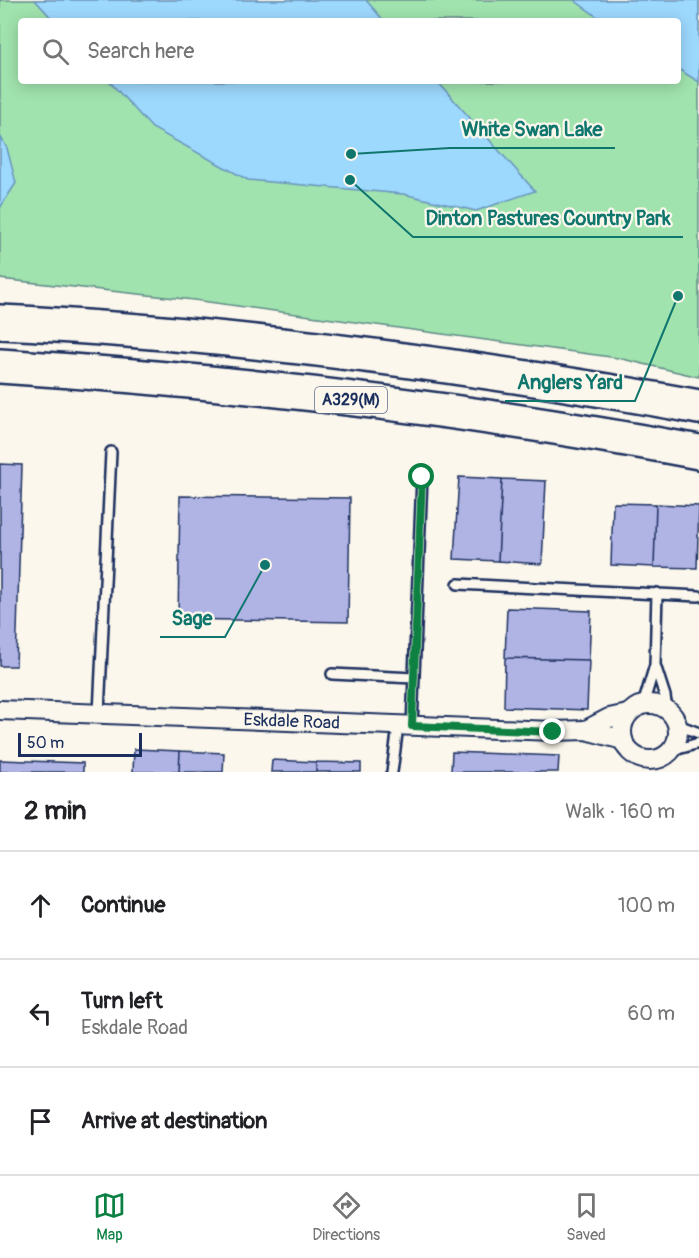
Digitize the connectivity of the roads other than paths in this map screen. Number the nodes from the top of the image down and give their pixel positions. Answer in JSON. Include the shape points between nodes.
{"nodes":[{"id":1,"x":0,"y":322,"type":"edge"},
{"id":2,"x":0,"y":366,"type":"edge"},
{"id":3,"x":699,"y":407,"type":"edge"},
{"id":4,"x":111,"y":452,"type":"dead end"},
{"id":5,"x":699,"y":453,"type":"edge"},
{"id":6,"x":422,"y":477,"type":"dead end"},
{"id":7,"x":458,"y":584,"type":"dead end"},
{"id":8,"x":657,"y":593,"type":"junction"},
{"id":9,"x":699,"y":596,"type":"edge"},
{"id":10,"x":655,"y":665,"type":"junction"},
{"id":11,"x":332,"y":674,"type":"dead end"},
{"id":12,"x":414,"y":678,"type":"junction"},
{"id":13,"x":636,"y":709,"type":"junction"},
{"id":14,"x":0,"y":710,"type":"edge"},
{"id":15,"x":667,"y":710,"type":"junction"},
{"id":16,"x":99,"y":714,"type":"junction"},
{"id":17,"x":678,"y":725,"type":"junction"},
{"id":18,"x":405,"y":726,"type":"junction"},
{"id":19,"x":586,"y":730,"type":"junction"},
{"id":20,"x":699,"y":733,"type":"edge"},
{"id":21,"x":699,"y":743,"type":"edge"},
{"id":22,"x":630,"y":756,"type":"edge"},
{"id":23,"x":664,"y":760,"type":"edge"},
{"id":24,"x":392,"y":772,"type":"edge"}],
"edges":[{"from":1,"to":3,"type":"highway","via":[[190,336],[390,358]]},
{"from":2,"to":5,"type":"highway","number":"A329(M)","via":[[255,388],[499,419]]},
{"from":4,"to":16,"type":"lane"},
{"from":6,"to":12,"type":"lane"},
{"from":7,"to":8,"type":"lane"},
{"from":8,"to":9,"type":"lane"},
{"from":8,"to":10,"type":"lane"},
{"from":10,"to":13,"type":"lane"},
{"from":10,"to":15,"type":"lane"},
{"from":11,"to":12,"type":"lane"},
{"from":12,"to":18,"type":"lane"},
{"from":13,"to":15,"type":"street","via":[[660,705]]},
{"from":13,"to":19,"type":"street"},
{"from":13,"to":22,"type":"street","via":[[622,726]]},
{"from":14,"to":16,"type":"street","name":"Eskdale Road"},
{"from":15,"to":17,"type":"street"},
{"from":16,"to":18,"type":"street","name":"Eskdale Road"},
{"from":17,"to":20,"type":"lane"},
{"from":17,"to":23,"type":"street","via":[[676,743]]},
{"from":18,"to":19,"type":"street","name":"Eskdale Road"},
{"from":18,"to":24,"type":"lane"},
{"from":19,"to":22,"type":"street"},
{"from":21,"to":23,"type":"lane"},
{"from":22,"to":23,"type":"street"}]}
